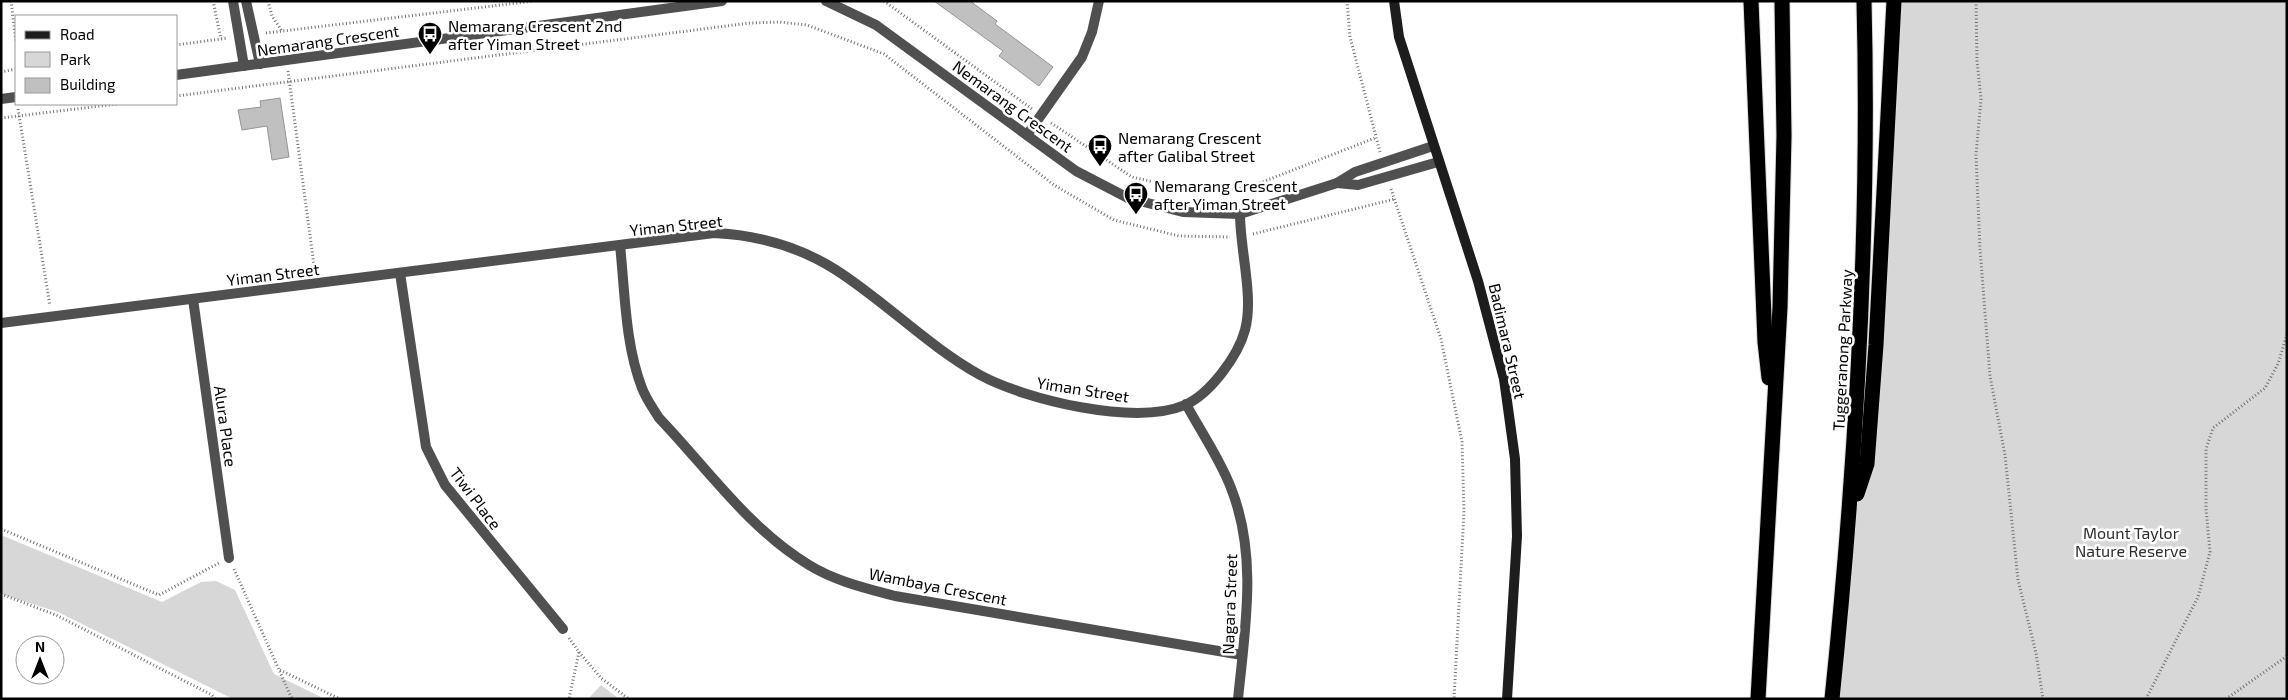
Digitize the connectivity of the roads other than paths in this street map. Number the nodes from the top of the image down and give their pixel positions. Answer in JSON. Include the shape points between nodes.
{"nodes":[{"id":1,"x":232,"y":1,"type":"edge"},
{"id":2,"x":246,"y":1,"type":"edge"},
{"id":3,"x":722,"y":1,"type":"edge"},
{"id":4,"x":826,"y":1,"type":"edge"},
{"id":5,"x":1099,"y":1,"type":"edge"},
{"id":6,"x":1394,"y":1,"type":"edge"},
{"id":7,"x":1751,"y":1,"type":"edge"},
{"id":8,"x":1782,"y":1,"type":"edge"},
{"id":9,"x":1864,"y":1,"type":"edge"},
{"id":10,"x":1894,"y":1,"type":"edge"},
{"id":11,"x":260,"y":64,"type":"junction"},
{"id":12,"x":244,"y":66,"type":"junction"},
{"id":13,"x":178,"y":75,"type":"edge"},
{"id":14,"x":15,"y":97,"type":"edge"},
{"id":15,"x":1,"y":99,"type":"edge"},
{"id":16,"x":1027,"y":135,"type":"junction"},
{"id":17,"x":1433,"y":146,"type":"junction"},
{"id":18,"x":1438,"y":162,"type":"junction"},
{"id":19,"x":1337,"y":183,"type":"junction"},
{"id":20,"x":1240,"y":214,"type":"junction"},
{"id":21,"x":620,"y":245,"type":"junction"},
{"id":22,"x":400,"y":273,"type":"junction"},
{"id":23,"x":193,"y":299,"type":"junction"},
{"id":24,"x":1,"y":323,"type":"edge"},
{"id":25,"x":1186,"y":404,"type":"junction"},
{"id":26,"x":1774,"y":422,"type":"junction"},
{"id":27,"x":1850,"y":512,"type":"junction"},
{"id":28,"x":229,"y":558,"type":"road end"},
{"id":29,"x":563,"y":630,"type":"road end"},
{"id":30,"x":1242,"y":656,"type":"junction"},
{"id":31,"x":1238,"y":699,"type":"edge"},
{"id":32,"x":1506,"y":699,"type":"edge"},
{"id":33,"x":1758,"y":699,"type":"edge"},
{"id":34,"x":1832,"y":699,"type":"edge"}],
"edges":[{"from":1,"to":12,"type":"street"},
{"from":2,"to":11,"type":"street"},
{"from":3,"to":11,"type":"street","name":"Nemarang Crescent"},
{"from":4,"to":16,"type":"street","name":"Nemarang Crescent","via":[[876,25]]},
{"from":5,"to":16,"type":"street","via":[[1082,57]]},
{"from":6,"to":17,"type":"main road","name":"Badimara Street","via":[[1399,36]]},
{"from":7,"to":26,"type":"highway","via":[[1765,342]]},
{"from":8,"to":26,"type":"highway","via":[[1783,220]]},
{"from":9,"to":27,"type":"highway","name":"Tuggeranong Parkway","via":[[1864,238]]},
{"from":10,"to":27,"type":"highway","via":[[1867,464]]},
{"from":11,"to":12,"type":"street","name":"Nemarang Crescent"},
{"from":12,"to":13,"type":"street","name":"Nemarang Crescent"},
{"from":14,"to":15,"type":"street"},
{"from":16,"to":20,"type":"street","name":"Nemarang Crescent","via":[[1076,171],[1128,198],[1182,212]]},
{"from":17,"to":18,"type":"main road","name":"Badimara Street"},
{"from":17,"to":19,"type":"street","name":"Nemarang Crescent","via":[[1355,172]]},
{"from":18,"to":19,"type":"street","name":"Nemarang Crescent","via":[[1358,185]]},
{"from":18,"to":32,"type":"main road","name":"Badimara Street","via":[[1478,281],[1502,370],[1514,450],[1517,536]]},
{"from":19,"to":20,"type":"street","name":"Nemarang Crescent"},
{"from":20,"to":25,"type":"street","name":"Yiman Street","via":[[1248,302],[1246,330],[1226,368]]},
{"from":21,"to":22,"type":"street","name":"Yiman Street"},
{"from":21,"to":25,"type":"street","name":"Yiman Street","via":[[714,234],[778,244],[836,270],[957,360],[998,385],[1058,403],[1106,410],[1152,412]]},
{"from":21,"to":30,"type":"street","name":"Wambaya Crescent","via":[[632,351],[650,403],[750,519],[809,566],[839,580],[895,596]]},
{"from":22,"to":23,"type":"street","name":"Yiman Street"},
{"from":22,"to":29,"type":"street","name":"Tiwi Place","via":[[426,447],[435,468],[458,502]]},
{"from":23,"to":24,"type":"street","name":"Yiman Street"},
{"from":23,"to":28,"type":"street","name":"Alura Place"},
{"from":25,"to":30,"type":"street","name":"Nagara Street","via":[[1231,488],[1241,522],[1249,574]]},
{"from":26,"to":33,"type":"highway"},
{"from":27,"to":34,"type":"highway","name":"Tuggeranong Parkway"},
{"from":30,"to":31,"type":"street","name":"Nagara Street"}]}
